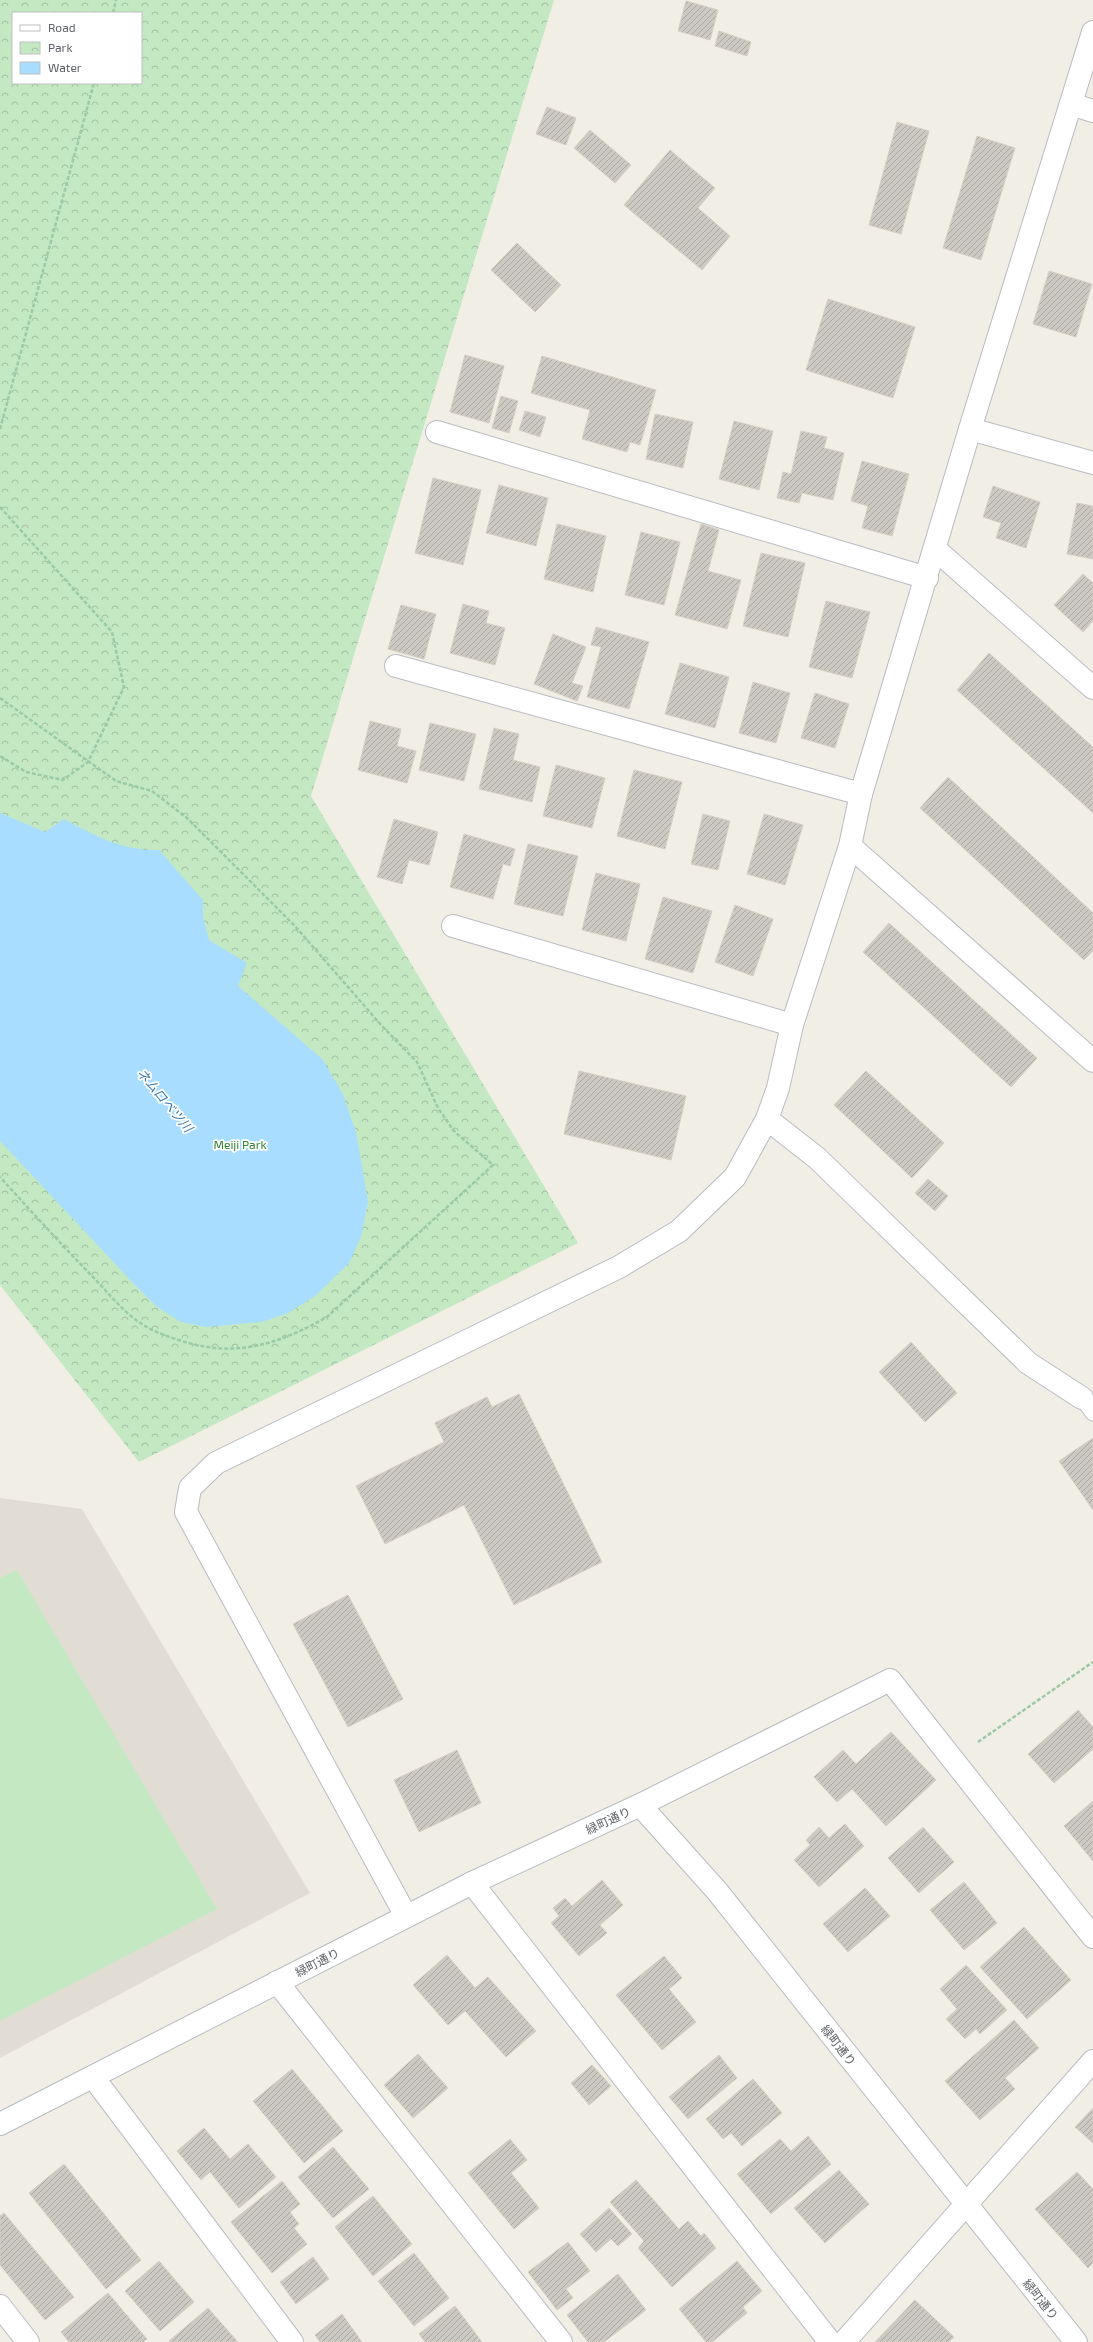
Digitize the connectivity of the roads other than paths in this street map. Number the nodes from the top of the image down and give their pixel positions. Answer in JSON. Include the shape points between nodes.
{"nodes":[{"id":1,"x":1093,"y":32,"type":"edge"},
{"id":2,"x":1071,"y":104,"type":"junction"},
{"id":3,"x":1093,"y":111,"type":"edge"},
{"id":4,"x":970,"y":428,"type":"junction"},
{"id":5,"x":437,"y":432,"type":"dead end"},
{"id":6,"x":1093,"y":463,"type":"edge"},
{"id":7,"x":935,"y":549,"type":"junction"},
{"id":8,"x":927,"y":578,"type":"junction"},
{"id":9,"x":396,"y":666,"type":"dead end"},
{"id":10,"x":1093,"y":688,"type":"edge"},
{"id":11,"x":861,"y":794,"type":"junction"},
{"id":12,"x":850,"y":846,"type":"junction"},
{"id":13,"x":453,"y":926,"type":"dead end"},
{"id":14,"x":792,"y":1024,"type":"junction"},
{"id":15,"x":1093,"y":1061,"type":"edge"},
{"id":16,"x":767,"y":1119,"type":"junction"},
{"id":17,"x":1088,"y":1405,"type":"edge"},
{"id":18,"x":640,"y":1805,"type":"junction"},
{"id":19,"x":472,"y":1883,"type":"junction"},
{"id":20,"x":406,"y":1916,"type":"junction"},
{"id":21,"x":1093,"y":1937,"type":"edge"},
{"id":22,"x":277,"y":1982,"type":"junction"},
{"id":23,"x":1093,"y":2061,"type":"edge"},
{"id":24,"x":93,"y":2077,"type":"junction"},
{"id":25,"x":0,"y":2124,"type":"edge"},
{"id":26,"x":966,"y":2205,"type":"junction"},
{"id":27,"x":0,"y":2306,"type":"edge"},
{"id":28,"x":28,"y":2342,"type":"edge"},
{"id":29,"x":292,"y":2342,"type":"edge"},
{"id":30,"x":561,"y":2342,"type":"edge"},
{"id":31,"x":830,"y":2342,"type":"edge"},
{"id":32,"x":844,"y":2342,"type":"edge"},
{"id":33,"x":1076,"y":2342,"type":"edge"}],
"edges":[{"from":1,"to":2,"type":"street"},
{"from":2,"to":3,"type":"street"},
{"from":2,"to":4,"type":"street"},
{"from":4,"to":6,"type":"street"},
{"from":4,"to":7,"type":"street"},
{"from":5,"to":8,"type":"street"},
{"from":7,"to":8,"type":"street"},
{"from":7,"to":10,"type":"street"},
{"from":8,"to":11,"type":"street"},
{"from":9,"to":11,"type":"street"},
{"from":11,"to":12,"type":"street"},
{"from":12,"to":14,"type":"street"},
{"from":12,"to":15,"type":"street"},
{"from":13,"to":14,"type":"street"},
{"from":14,"to":16,"type":"street","via":[[778,1088]]},
{"from":16,"to":17,"type":"street","via":[[818,1158],[1028,1363]]},
{"from":16,"to":20,"type":"street","via":[[735,1177],[680,1231],[619,1267],[216,1463],[190,1488],[186,1512]]},
{"from":18,"to":19,"type":"street","name":"緑町通り"},
{"from":18,"to":21,"type":"street","via":[[890,1680]]},
{"from":18,"to":26,"type":"street","name":"緑町通り","via":[[717,1891]]},
{"from":19,"to":20,"type":"street","name":"緑町通り"},
{"from":19,"to":31,"type":"street"},
{"from":20,"to":22,"type":"street","name":"緑町通り"},
{"from":22,"to":24,"type":"street","name":"緑町通り"},
{"from":22,"to":30,"type":"street"},
{"from":23,"to":26,"type":"street"},
{"from":24,"to":25,"type":"street","name":"緑町通り"},
{"from":24,"to":29,"type":"street"},
{"from":26,"to":32,"type":"street"},
{"from":26,"to":33,"type":"street","name":"緑町通り"},
{"from":27,"to":28,"type":"street"}]}
